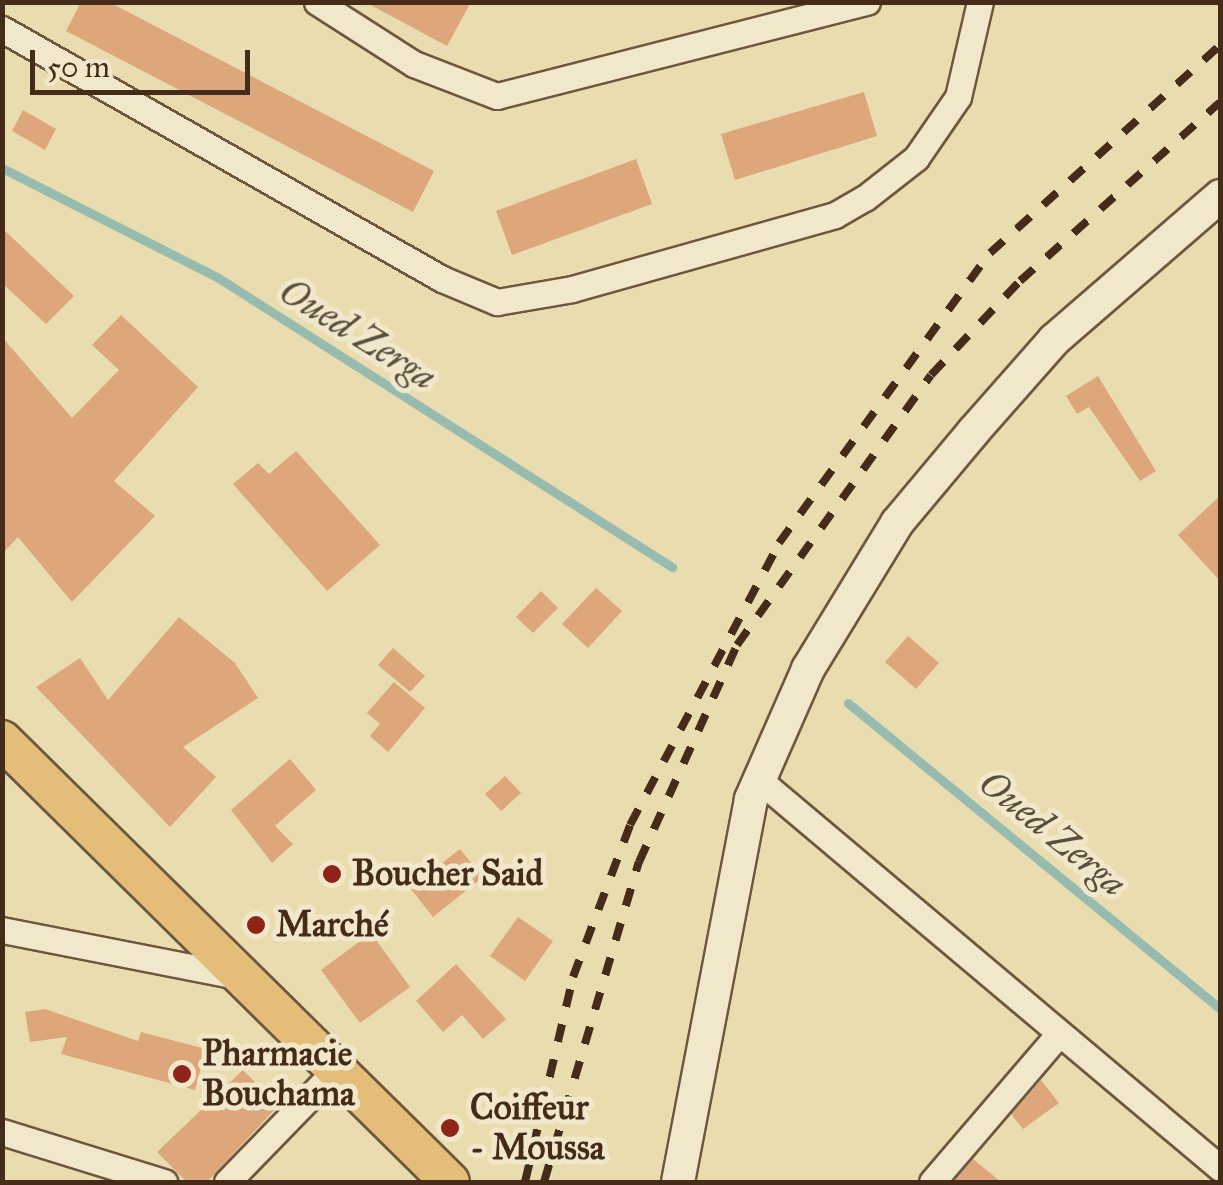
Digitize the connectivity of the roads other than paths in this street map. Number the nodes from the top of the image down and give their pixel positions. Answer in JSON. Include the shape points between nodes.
{"nodes":[{"id":1,"x":317,"y":2,"type":"edge"},
{"id":2,"x":867,"y":2,"type":"edge"},
{"id":3,"x":980,"y":2,"type":"edge"},
{"id":4,"x":2,"y":28,"type":"edge"},
{"id":5,"x":1220,"y":196,"type":"edge"},
{"id":6,"x":2,"y":740,"type":"edge"},
{"id":7,"x":758,"y":779,"type":"junction"},
{"id":8,"x":2,"y":930,"type":"edge"},
{"id":9,"x":242,"y":977,"type":"junction"},
{"id":10,"x":1057,"y":1036,"type":"junction"},
{"id":11,"x":333,"y":1073,"type":"junction"},
{"id":12,"x":2,"y":1132,"type":"edge"},
{"id":13,"x":1220,"y":1168,"type":"edge"},
{"id":14,"x":164,"y":1182,"type":"edge"},
{"id":15,"x":227,"y":1182,"type":"edge"},
{"id":16,"x":450,"y":1182,"type":"edge"},
{"id":17,"x":678,"y":1182,"type":"edge"},
{"id":18,"x":932,"y":1182,"type":"edge"}],
"edges":[{"from":1,"to":2,"type":"street","via":[[414,64],[497,96]]},
{"from":3,"to":4,"type":"street","via":[[958,97],[916,158],[865,198],[836,215],[591,284],[497,302],[442,280]]},
{"from":5,"to":7,"type":"main road","via":[[1054,340],[897,523],[808,669]]},
{"from":6,"to":9,"type":"main road"},
{"from":7,"to":10,"type":"street"},
{"from":7,"to":17,"type":"main road"},
{"from":8,"to":9,"type":"street"},
{"from":9,"to":11,"type":"main road"},
{"from":10,"to":13,"type":"street"},
{"from":10,"to":18,"type":"street"},
{"from":11,"to":15,"type":"street"},
{"from":11,"to":16,"type":"main road"},
{"from":12,"to":14,"type":"street"}]}
